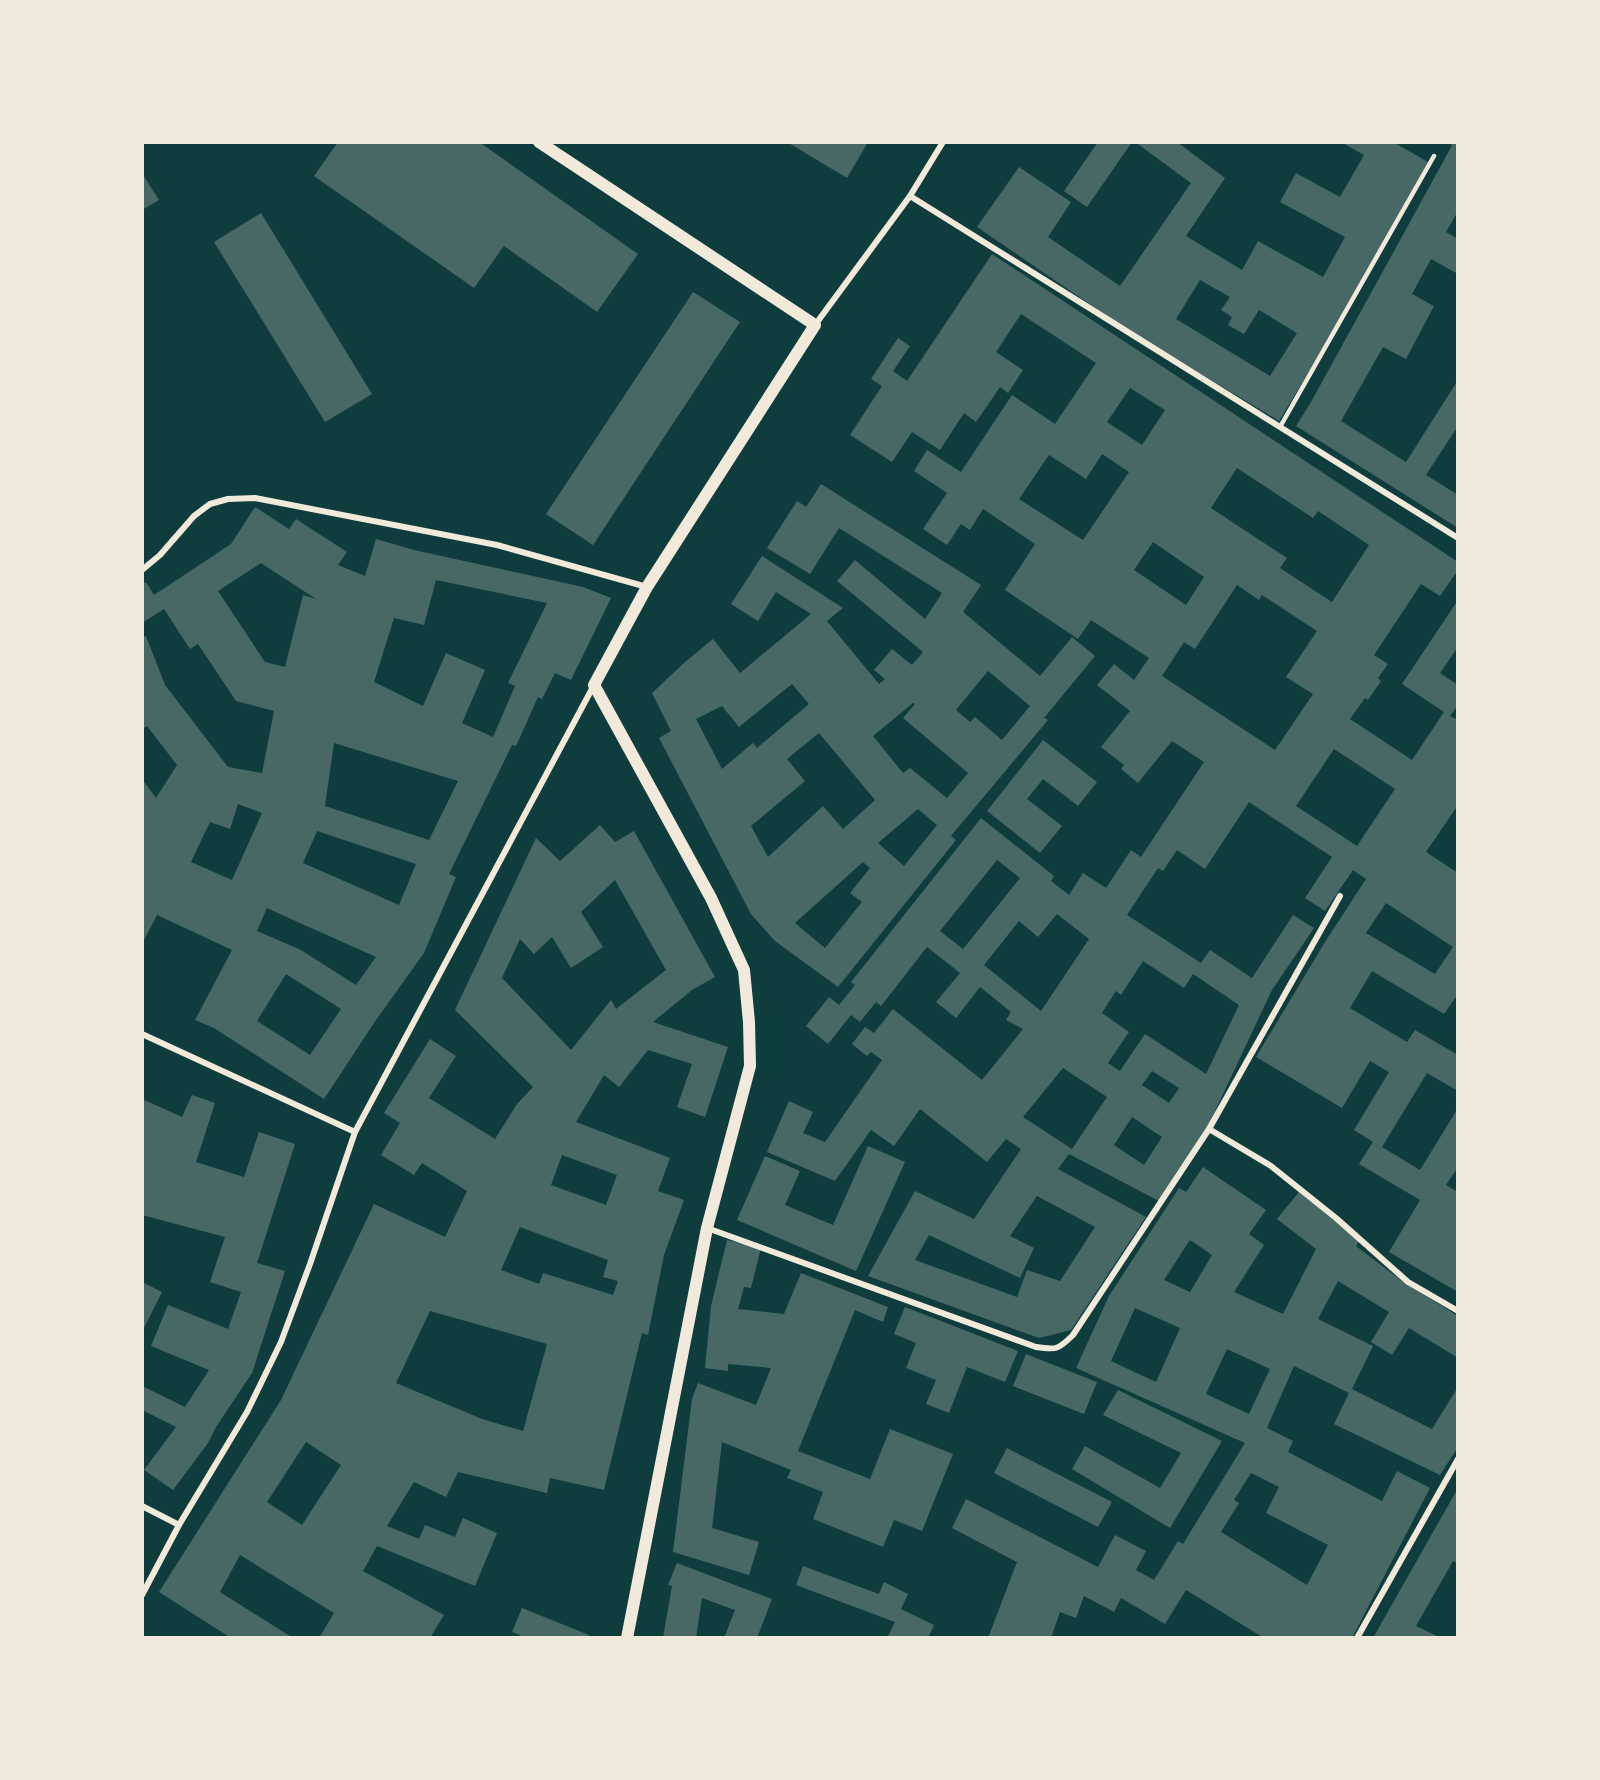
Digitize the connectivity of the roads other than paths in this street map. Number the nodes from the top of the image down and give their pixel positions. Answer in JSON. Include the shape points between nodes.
{"nodes":[{"id":1,"x":539,"y":142,"type":"edge"},
{"id":2,"x":943,"y":142,"type":"edge"},
{"id":3,"x":1434,"y":156,"type":"dead end"},
{"id":4,"x":910,"y":196,"type":"junction"},
{"id":5,"x":815,"y":325,"type":"junction"},
{"id":6,"x":1280,"y":427,"type":"junction"},
{"id":7,"x":1458,"y":538,"type":"edge"},
{"id":8,"x":142,"y":570,"type":"edge"},
{"id":9,"x":647,"y":587,"type":"junction"},
{"id":10,"x":594,"y":685,"type":"junction"},
{"id":11,"x":1340,"y":896,"type":"dead end"},
{"id":12,"x":142,"y":1034,"type":"edge"},
{"id":13,"x":1209,"y":1129,"type":"junction"},
{"id":14,"x":355,"y":1132,"type":"junction"},
{"id":15,"x":708,"y":1228,"type":"junction"},
{"id":16,"x":1458,"y":1311,"type":"edge"},
{"id":17,"x":1458,"y":1459,"type":"edge"},
{"id":18,"x":142,"y":1506,"type":"edge"},
{"id":19,"x":179,"y":1525,"type":"junction"},
{"id":20,"x":142,"y":1595,"type":"edge"},
{"id":21,"x":627,"y":1638,"type":"edge"},
{"id":22,"x":1357,"y":1638,"type":"edge"}],
"edges":[{"from":1,"to":5,"type":"main road"},
{"from":2,"to":4,"type":"street"},
{"from":3,"to":6,"type":"lane"},
{"from":4,"to":5,"type":"street"},
{"from":4,"to":6,"type":"street"},
{"from":5,"to":9,"type":"main road"},
{"from":6,"to":7,"type":"street"},
{"from":8,"to":9,"type":"street","via":[[210,504],[255,498],[496,545]]},
{"from":9,"to":10,"type":"main road"},
{"from":10,"to":14,"type":"street"},
{"from":10,"to":15,"type":"main road","via":[[711,897],[744,970],[750,1066]]},
{"from":11,"to":13,"type":"street"},
{"from":12,"to":14,"type":"street"},
{"from":13,"to":15,"type":"street","via":[[1062,1347],[1036,1347]]},
{"from":13,"to":16,"type":"street","via":[[1271,1166],[1408,1282]]},
{"from":14,"to":19,"type":"street","via":[[281,1342],[247,1412]]},
{"from":15,"to":21,"type":"main road"},
{"from":17,"to":22,"type":"street"},
{"from":18,"to":19,"type":"street"},
{"from":19,"to":20,"type":"street"}]}
